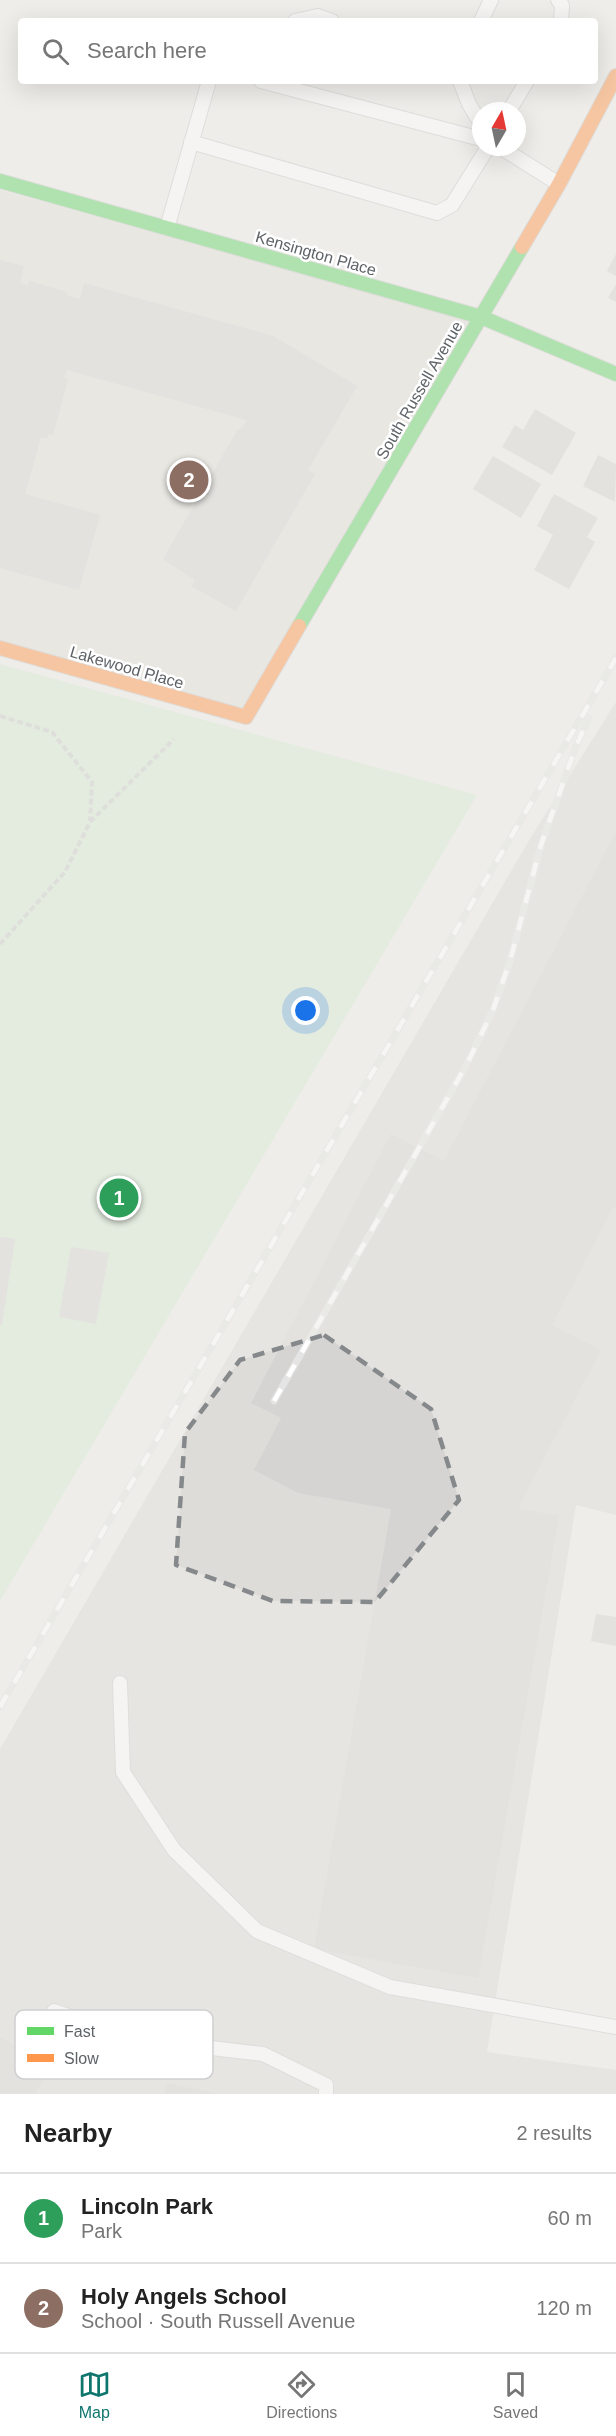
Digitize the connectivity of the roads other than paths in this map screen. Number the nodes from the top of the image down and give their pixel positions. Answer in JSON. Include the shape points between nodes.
{"nodes":[{"id":1,"x":491,"y":0,"type":"edge"},
{"id":2,"x":558,"y":0,"type":"edge"},
{"id":3,"x":309,"y":18,"type":"edge"},
{"id":4,"x":324,"y":18,"type":"edge"},
{"id":5,"x":482,"y":18,"type":"edge"},
{"id":6,"x":561,"y":18,"type":"edge"},
{"id":7,"x":616,"y":76,"type":"edge"},
{"id":8,"x":208,"y":84,"type":"edge"},
{"id":9,"x":272,"y":84,"type":"edge"},
{"id":10,"x":461,"y":84,"type":"edge"},
{"id":11,"x":524,"y":84,"type":"edge"},
{"id":12,"x":514,"y":102,"type":"edge"},
{"id":13,"x":472,"y":109,"type":"edge"},
{"id":14,"x":472,"y":137,"type":"edge"},
{"id":15,"x":191,"y":142,"type":"junction"},
{"id":16,"x":482,"y":156,"type":"edge"},
{"id":17,"x":514,"y":156,"type":"edge"},
{"id":18,"x":0,"y":181,"type":"edge"},
{"id":19,"x":558,"y":184,"type":"junction"},
{"id":20,"x":167,"y":228,"type":"junction"},
{"id":21,"x":481,"y":317,"type":"junction"},
{"id":22,"x":616,"y":374,"type":"edge"},
{"id":23,"x":0,"y":648,"type":"edge"},
{"id":24,"x":246,"y":717,"type":"joint"},
{"id":25,"x":120,"y":1683,"type":"dead end"},
{"id":26,"x":616,"y":2028,"type":"edge"},
{"id":27,"x":213,"y":2048,"type":"edge"},
{"id":28,"x":326,"y":2094,"type":"edge"}],
"edges":[{"from":1,"to":5,"type":"lane"},
{"from":2,"to":6,"type":"lane","via":[[562,5]]},
{"from":3,"to":4,"type":"lane"},
{"from":7,"to":19,"type":"street","name":"South Russell Avenue"},
{"from":8,"to":15,"type":"lane"},
{"from":9,"to":14,"type":"lane"},
{"from":10,"to":13,"type":"lane"},
{"from":11,"to":12,"type":"lane"},
{"from":15,"to":16,"type":"lane","via":[[437,213],[452,205]]},
{"from":15,"to":20,"type":"lane"},
{"from":17,"to":19,"type":"lane"},
{"from":18,"to":20,"type":"street","name":"Kensington Place"},
{"from":19,"to":21,"type":"street","name":"South Russell Avenue"},
{"from":20,"to":21,"type":"street","name":"Kensington Place"},
{"from":21,"to":22,"type":"street","name":"Kensington Place"},
{"from":21,"to":24,"type":"street","name":"South Russell Avenue"},
{"from":23,"to":24,"type":"street","name":"Lakewood Place"},
{"from":25,"to":26,"type":"lane","via":[[123,1772],[174,1850],[257,1931],[390,1987]]},
{"from":27,"to":28,"type":"lane","via":[[263,2054],[326,2085]]}]}
